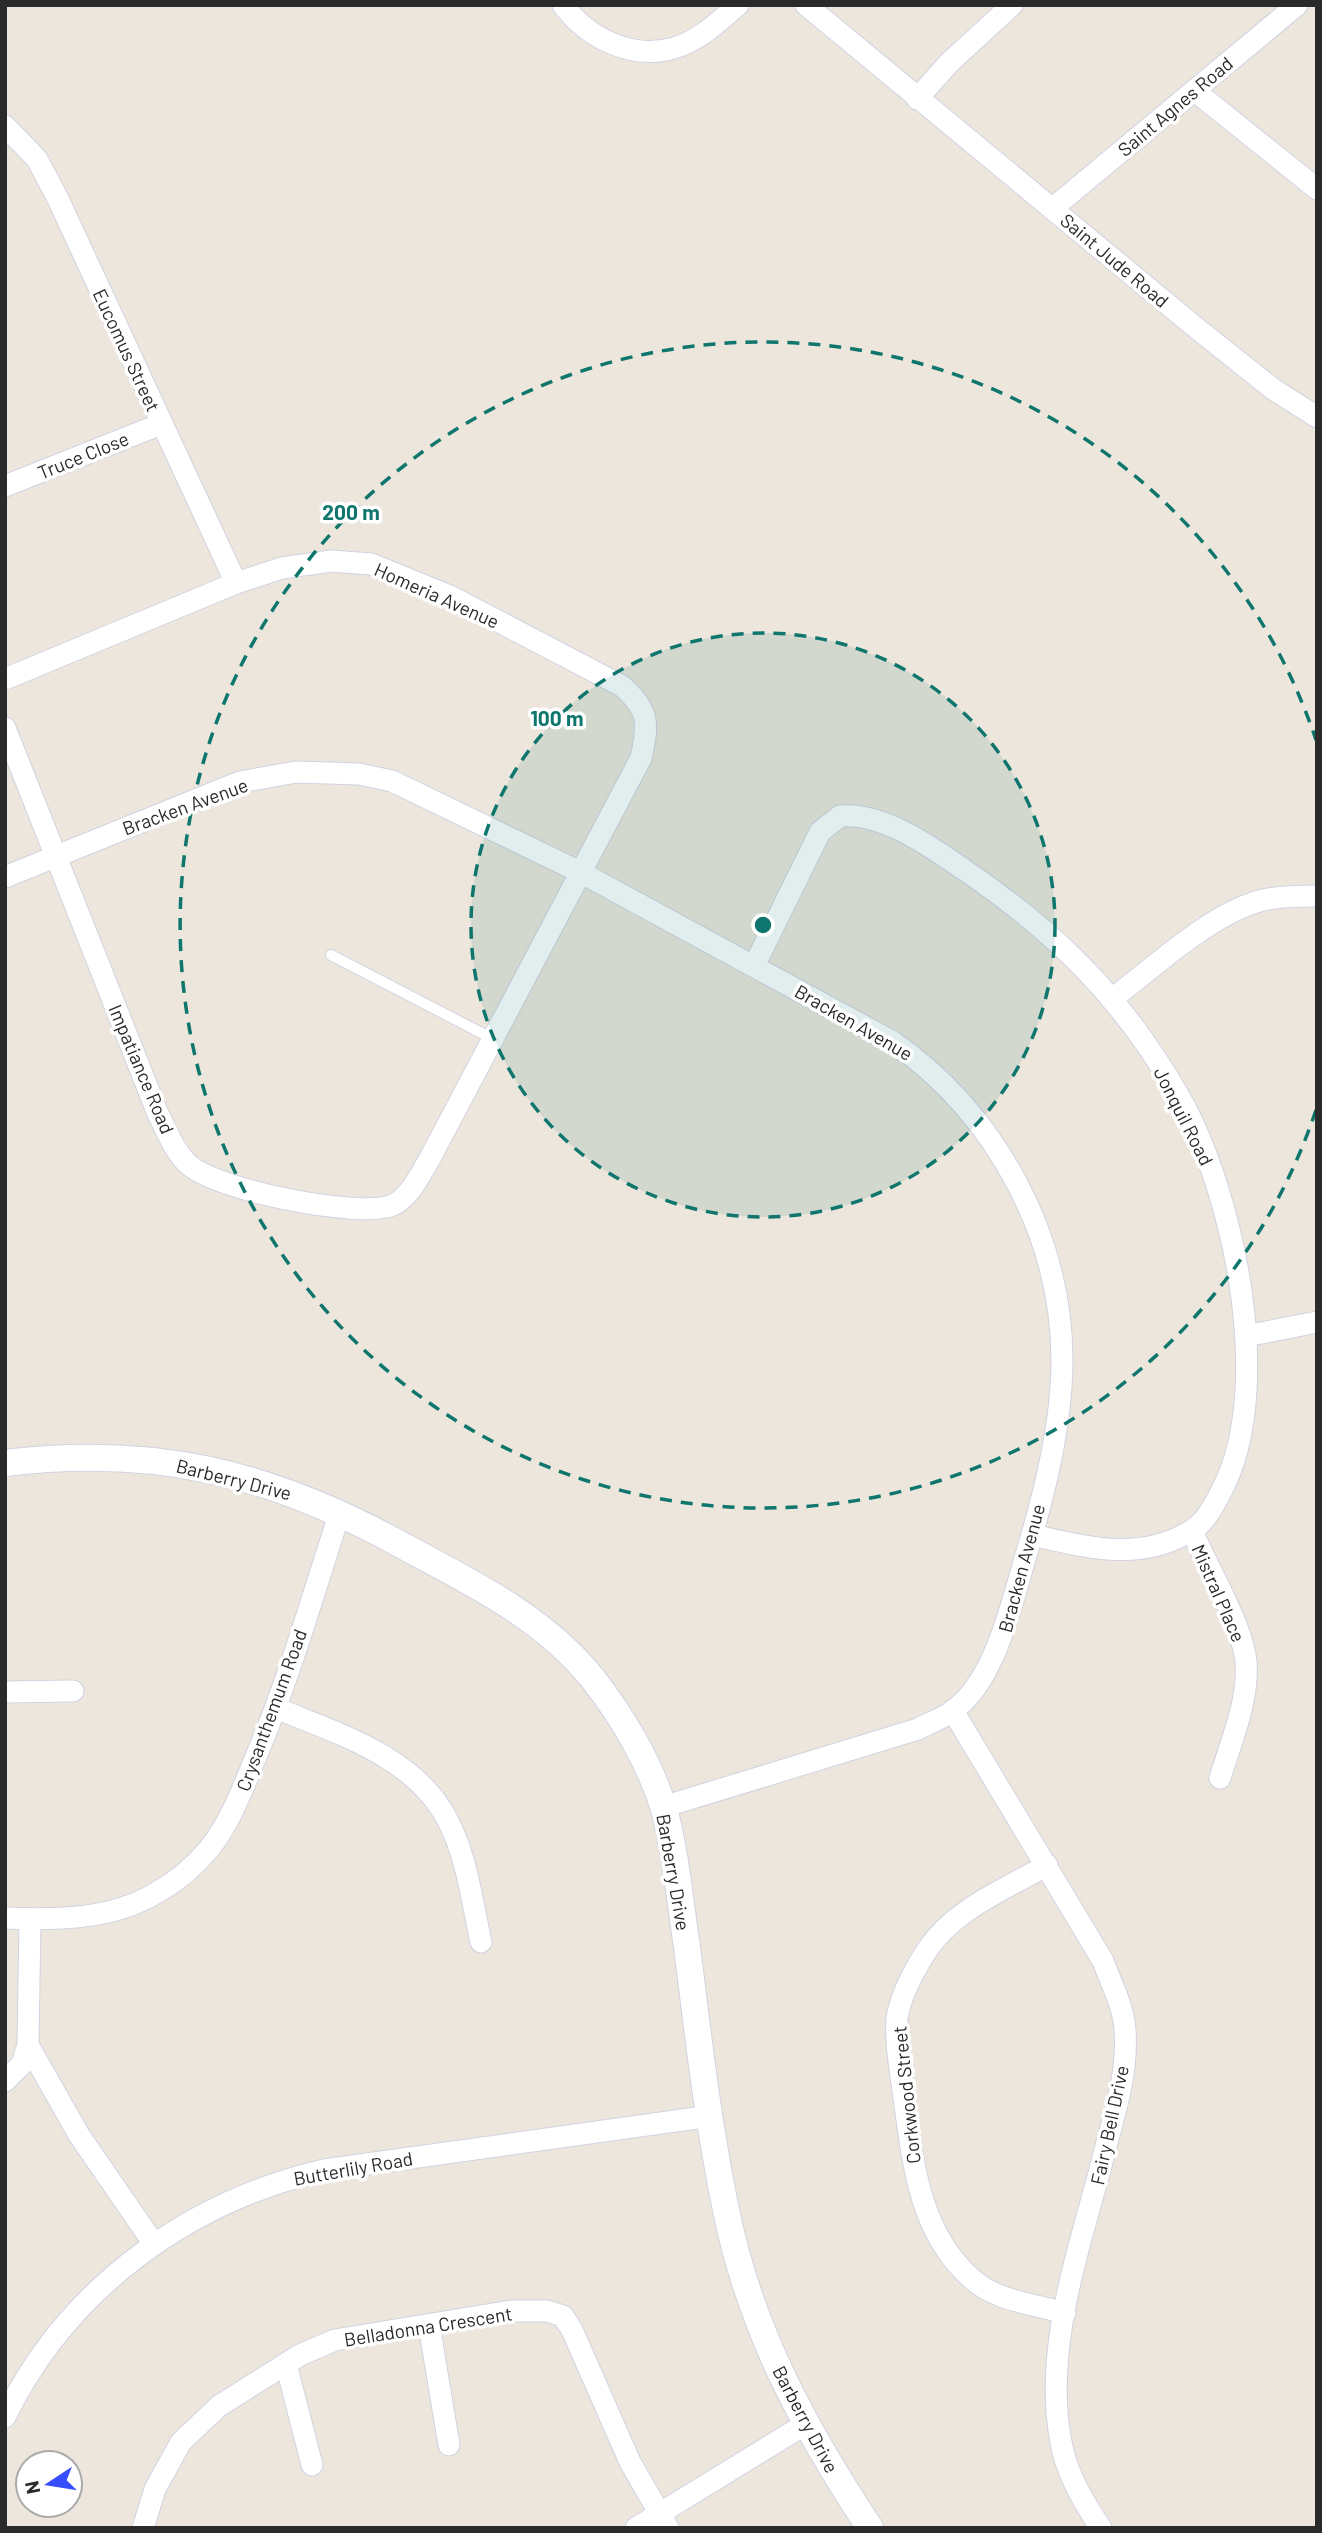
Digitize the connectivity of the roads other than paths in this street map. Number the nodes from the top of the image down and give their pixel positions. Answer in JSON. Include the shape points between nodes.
{"nodes":[{"id":1,"x":563,"y":5,"type":"edge"},
{"id":2,"x":738,"y":5,"type":"edge"},
{"id":3,"x":806,"y":5,"type":"edge"},
{"id":4,"x":1012,"y":5,"type":"edge"},
{"id":5,"x":1297,"y":5,"type":"edge"},
{"id":6,"x":1195,"y":91,"type":"junction"},
{"id":7,"x":917,"y":99,"type":"junction"},
{"id":8,"x":5,"y":126,"type":"edge"},
{"id":9,"x":1317,"y":189,"type":"edge"},
{"id":10,"x":1053,"y":208,"type":"junction"},
{"id":11,"x":1317,"y":417,"type":"edge"},
{"id":12,"x":161,"y":424,"type":"junction"},
{"id":13,"x":5,"y":486,"type":"edge"},
{"id":14,"x":236,"y":583,"type":"junction"},
{"id":15,"x":5,"y":680,"type":"edge"},
{"id":16,"x":5,"y":728,"type":"edge"},
{"id":17,"x":56,"y":856,"type":"junction"},
{"id":18,"x":580,"y":872,"type":"junction"},
{"id":19,"x":5,"y":877,"type":"edge"},
{"id":20,"x":1317,"y":896,"type":"edge"},
{"id":21,"x":331,"y":955,"type":"dead end"},
{"id":22,"x":754,"y":965,"type":"junction"},
{"id":23,"x":1113,"y":998,"type":"junction"},
{"id":24,"x":493,"y":1039,"type":"junction"},
{"id":25,"x":1317,"y":1322,"type":"edge"},
{"id":26,"x":1245,"y":1336,"type":"junction"},
{"id":27,"x":5,"y":1463,"type":"edge"},
{"id":28,"x":340,"y":1512,"type":"junction"},
{"id":29,"x":1192,"y":1531,"type":"junction"},
{"id":30,"x":1032,"y":1535,"type":"junction"},
{"id":31,"x":73,"y":1691,"type":"dead end"},
{"id":32,"x":5,"y":1692,"type":"edge"},
{"id":33,"x":276,"y":1707,"type":"junction"},
{"id":34,"x":953,"y":1711,"type":"junction"},
{"id":35,"x":1220,"y":1778,"type":"dead end"},
{"id":36,"x":663,"y":1807,"type":"junction"},
{"id":37,"x":1047,"y":1865,"type":"junction"},
{"id":38,"x":5,"y":1918,"type":"edge"},
{"id":39,"x":30,"y":1919,"type":"junction"},
{"id":40,"x":481,"y":1942,"type":"dead end"},
{"id":41,"x":28,"y":2045,"type":"junction"},
{"id":42,"x":5,"y":2081,"type":"edge"},
{"id":43,"x":711,"y":2116,"type":"junction"},
{"id":44,"x":154,"y":2244,"type":"junction"},
{"id":45,"x":1065,"y":2313,"type":"junction"},
{"id":46,"x":429,"y":2325,"type":"junction"},
{"id":47,"x":286,"y":2364,"type":"junction"},
{"id":48,"x":5,"y":2417,"type":"edge"},
{"id":49,"x":804,"y":2425,"type":"junction"},
{"id":50,"x":449,"y":2445,"type":"dead end"},
{"id":51,"x":312,"y":2465,"type":"dead end"},
{"id":52,"x":663,"y":2521,"type":"edge"},
{"id":53,"x":144,"y":2528,"type":"edge"},
{"id":54,"x":636,"y":2528,"type":"edge"},
{"id":55,"x":870,"y":2528,"type":"edge"},
{"id":56,"x":1101,"y":2528,"type":"edge"}],
"edges":[{"from":1,"to":2,"type":"street","via":[[601,40],[652,52],[676,48],[705,33]]},
{"from":3,"to":7,"type":"street","name":"Saint Jude Road"},
{"from":4,"to":7,"type":"street"},
{"from":5,"to":6,"type":"street","name":"Saint Agnes Road"},
{"from":6,"to":9,"type":"street"},
{"from":6,"to":10,"type":"street","name":"Saint Agnes Road"},
{"from":7,"to":10,"type":"street","name":"Saint Jude Road"},
{"from":8,"to":12,"type":"street","name":"Eucomus Street","via":[[37,159],[58,199]]},
{"from":10,"to":11,"type":"street","name":"Saint Jude Road","via":[[1273,389]]},
{"from":12,"to":13,"type":"street","name":"Truce Close"},
{"from":12,"to":14,"type":"street","name":"Eucomus Street"},
{"from":14,"to":15,"type":"street","name":"Homeria Avenue"},
{"from":14,"to":18,"type":"street","name":"Homeria Avenue","via":[[282,568],[331,561],[371,564],[452,597],[622,686],[639,701],[648,730],[641,758]]},
{"from":16,"to":17,"type":"street","name":"Impatiance Road"},
{"from":17,"to":18,"type":"street","name":"Bracken Avenue","via":[[240,782],[334,771],[391,781]]},
{"from":17,"to":19,"type":"street","name":"Bracken Avenue"},
{"from":17,"to":24,"type":"street","name":"Impatiance Road","via":[[158,1114],[184,1160],[215,1181],[349,1209],[377,1210],[395,1204],[408,1193],[429,1160]]},
{"from":18,"to":22,"type":"street","name":"Bracken Avenue"},
{"from":18,"to":24,"type":"street","name":"Impatiance Road"},
{"from":20,"to":23,"type":"street","via":[[1261,901],[1217,920]]},
{"from":21,"to":24,"type":"lane"},
{"from":22,"to":23,"type":"street","name":"Jonquil Road","via":[[820,832],[841,816],[852,815],[895,830],[945,857],[1018,906]]},
{"from":22,"to":30,"type":"street","name":"Bracken Avenue","via":[[920,1061],[981,1126],[1016,1180],[1038,1229],[1052,1277],[1062,1366],[1056,1428]]},
{"from":23,"to":26,"type":"street","name":"Jonquil Road","via":[[1181,1100],[1215,1178],[1238,1276]]},
{"from":25,"to":26,"type":"street"},
{"from":26,"to":29,"type":"street","name":"Jonquil Road","via":[[1244,1417],[1231,1471],[1210,1511]]},
{"from":27,"to":28,"type":"street","name":"Barberry Drive","via":[[82,1456],[156,1460],[265,1483]]},
{"from":28,"to":33,"type":"street","name":"Crysanthemum Road"},
{"from":28,"to":36,"type":"street","name":"Barberry Drive","via":[[496,1595],[559,1643],[619,1716]]},
{"from":29,"to":30,"type":"street","via":[[1136,1551],[1107,1551]]},
{"from":29,"to":35,"type":"street","name":"Mistral Place","via":[[1242,1641],[1246,1661],[1240,1712]]},
{"from":30,"to":34,"type":"street","name":"Bracken Avenue","via":[[1000,1645]]},
{"from":31,"to":32,"type":"street"},
{"from":33,"to":39,"type":"street","name":"Crysanthemum Road","via":[[234,1808],[191,1869],[156,1894],[109,1912]]},
{"from":33,"to":40,"type":"street","via":[[376,1751],[432,1796],[460,1851]]},
{"from":34,"to":36,"type":"street","name":"Bracken Avenue","via":[[918,1729]]},
{"from":34,"to":37,"type":"street","name":"Fairy Bell Drive"},
{"from":36,"to":43,"type":"street","name":"Barberry Drive"},
{"from":37,"to":45,"type":"street","name":"Fairy Bell Drive","via":[[1102,1961],[1125,2031],[1121,2087]]},
{"from":37,"to":45,"type":"street","name":"Corkwood Street","via":[[953,1919],[927,1950],[897,2021],[915,2173],[929,2219],[949,2255],[972,2280],[997,2295]]},
{"from":38,"to":39,"type":"street","name":"Crysanthemum Road"},
{"from":39,"to":41,"type":"street"},
{"from":41,"to":42,"type":"street","via":[[22,2064]]},
{"from":41,"to":44,"type":"street","via":[[79,2135]]},
{"from":43,"to":44,"type":"street","name":"Butterlily Road","via":[[324,2170],[264,2186],[222,2204],[177,2226]]},
{"from":43,"to":49,"type":"street","name":"Barberry Drive","via":[[726,2212],[751,2304]]},
{"from":44,"to":48,"type":"street","name":"Butterlily Road","via":[[102,2286],[46,2350]]},
{"from":45,"to":56,"type":"street","name":"Fairy Bell Drive","via":[[1057,2370],[1061,2444],[1085,2505]]},
{"from":46,"to":47,"type":"street","name":"Belladonna Crescent","via":[[335,2340]]},
{"from":46,"to":50,"type":"street"},
{"from":46,"to":52,"type":"street","name":"Belladonna Crescent","via":[[511,2311],[563,2316],[630,2462]]},
{"from":47,"to":51,"type":"street"},
{"from":47,"to":53,"type":"street","name":"Belladonna Crescent","via":[[219,2406],[181,2442],[155,2489]]},
{"from":49,"to":52,"type":"street"},
{"from":49,"to":55,"type":"street","name":"Barberry Drive"},
{"from":52,"to":54,"type":"street"}]}
